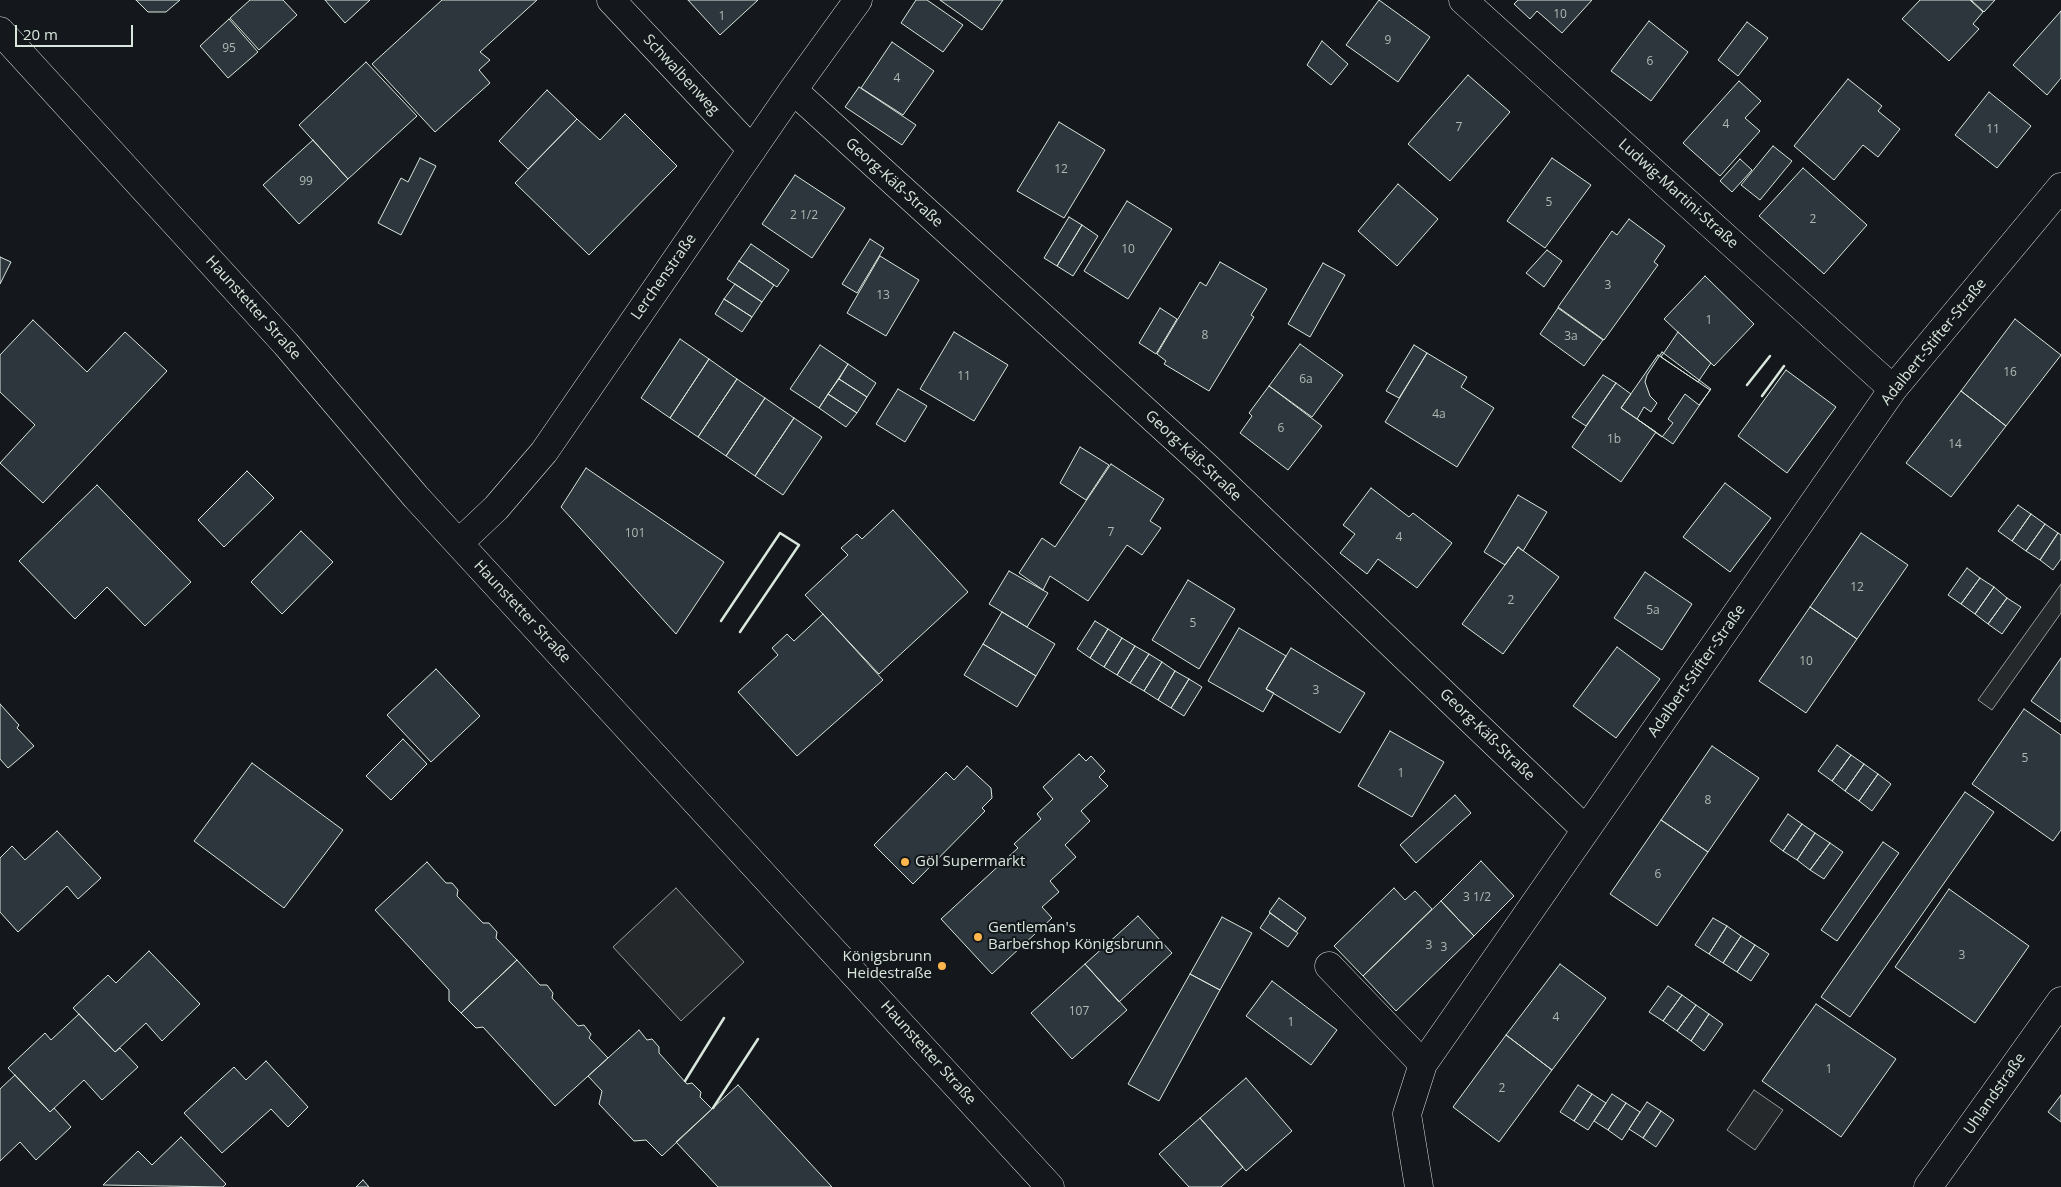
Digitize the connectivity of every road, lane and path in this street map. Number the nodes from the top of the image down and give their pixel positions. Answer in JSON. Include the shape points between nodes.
{"nodes":[{"id":1,"x":611,"y":0,"type":"edge"},
{"id":2,"x":858,"y":0,"type":"edge"},
{"id":3,"x":1463,"y":0,"type":"edge"},
{"id":4,"x":0,"y":31,"type":"edge"},
{"id":5,"x":793,"y":90,"type":"junction"},
{"id":6,"x":752,"y":150,"type":"junction"},
{"id":7,"x":2061,"y":187,"type":"edge"},
{"id":8,"x":1893,"y":389,"type":"junction"},
{"id":9,"x":459,"y":543,"type":"junction"},
{"id":10,"x":1586,"y":830,"type":"junction"},
{"id":11,"x":1329,"y":966,"type":"dead end"},
{"id":12,"x":2061,"y":1001,"type":"edge"},
{"id":13,"x":1423,"y":1064,"type":"junction"},
{"id":14,"x":1050,"y":1187,"type":"edge"},
{"id":15,"x":1419,"y":1187,"type":"edge"},
{"id":16,"x":1928,"y":1187,"type":"edge"}],
"edges":[{"from":1,"to":6,"type":"street","name":"Schwalbenweg"},
{"from":2,"to":5,"type":"street","name":"Lerchenstraße"},
{"from":3,"to":8,"type":"street","name":"Ludwig-Martini-Straße"},
{"from":4,"to":9,"type":"street","name":"Haunstetter Straße","via":[[286,344]]},
{"from":5,"to":6,"type":"street","name":"Lerchenstraße"},
{"from":5,"to":10,"type":"street","name":"Georg-Käß-Straße","via":[[1208,468]]},
{"from":6,"to":9,"type":"street","name":"Lerchenstraße","via":[[544,452],[496,508]]},
{"from":7,"to":8,"type":"street","name":"Adalbert-Stifter-Straße"},
{"from":8,"to":10,"type":"street","name":"Adalbert-Stifter-Straße"},
{"from":9,"to":14,"type":"street","name":"Haunstetter Straße"},
{"from":10,"to":13,"type":"street","name":"Adalbert-Stifter-Straße"},
{"from":11,"to":13,"type":"street"},
{"from":12,"to":16,"type":"street","name":"Uhlandstraße"},
{"from":13,"to":15,"type":"street","name":"Adalbert-Stifter-Straße","via":[[1407,1114]]}]}
